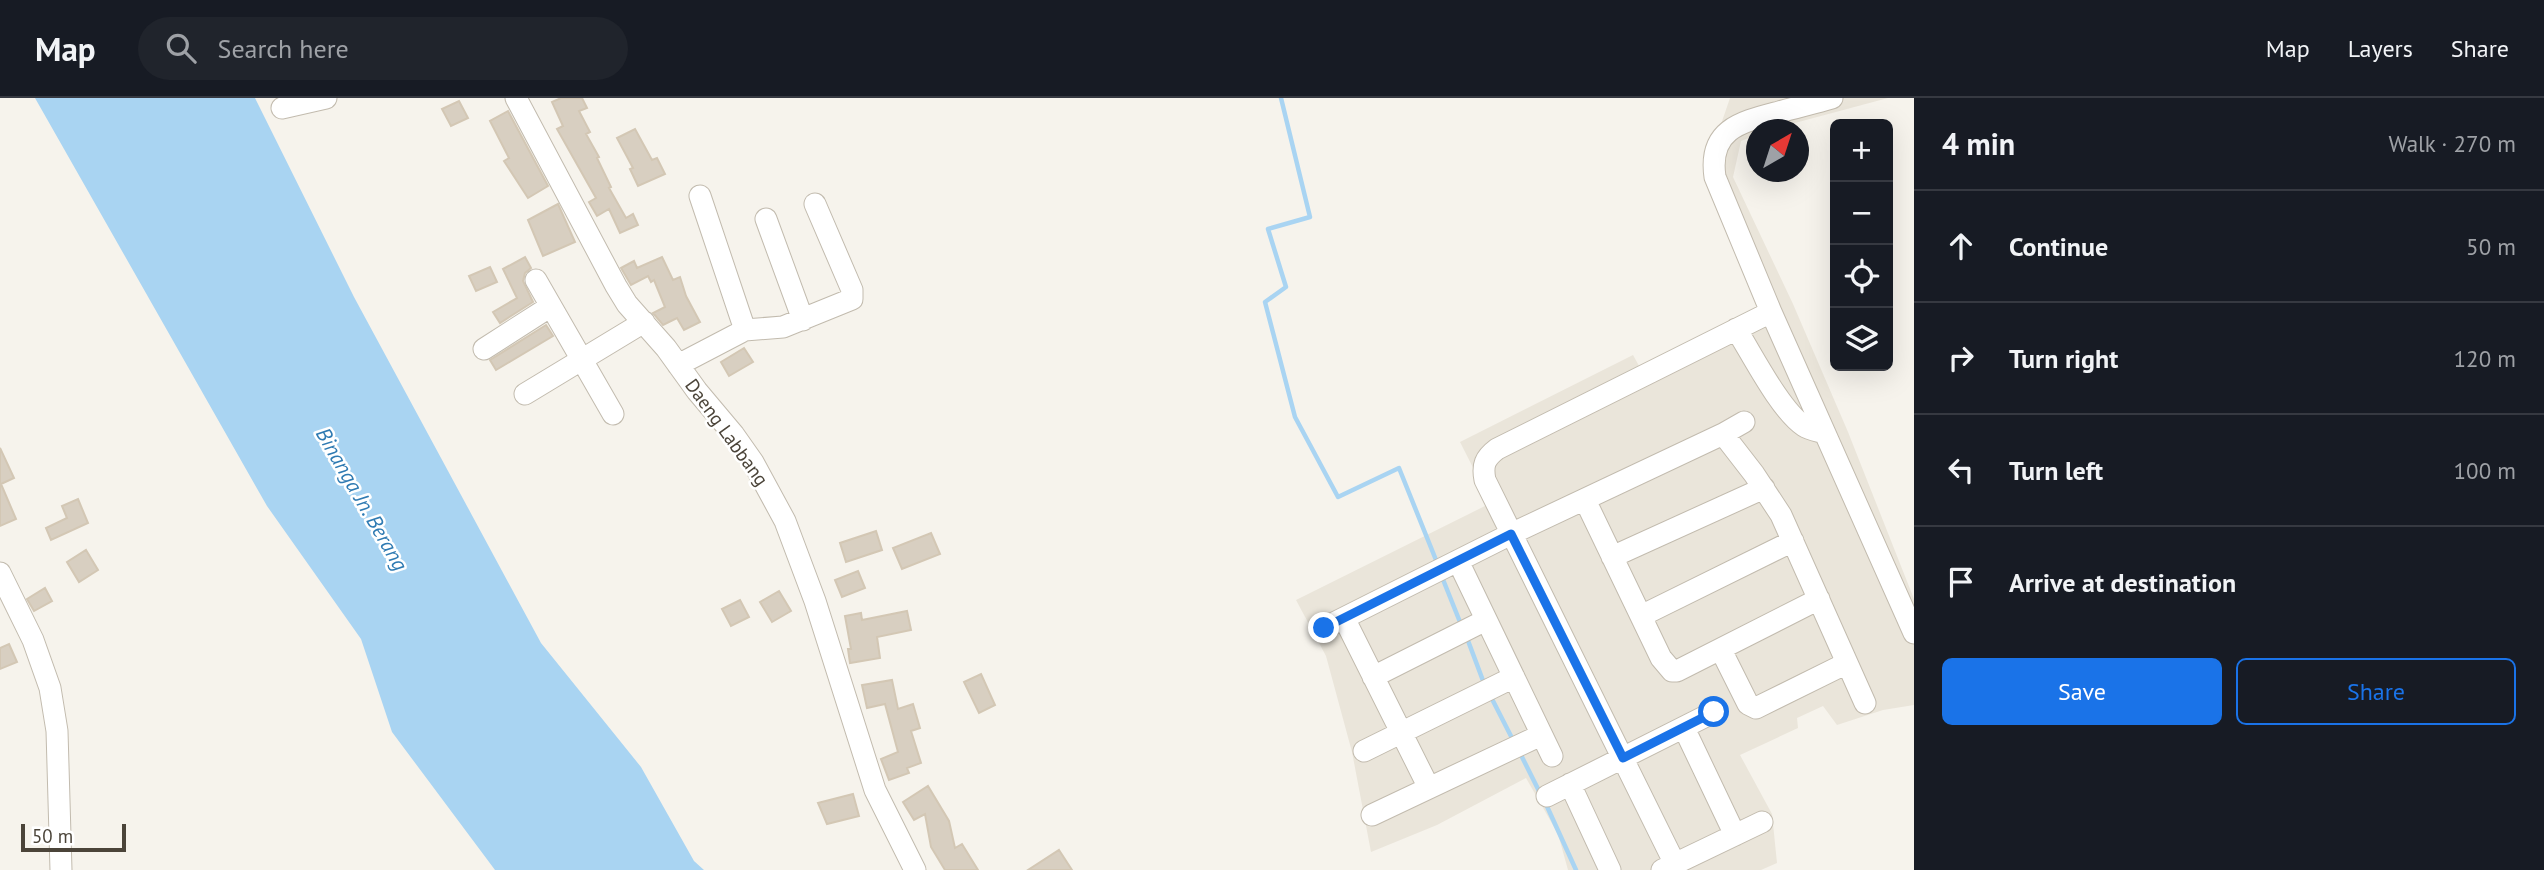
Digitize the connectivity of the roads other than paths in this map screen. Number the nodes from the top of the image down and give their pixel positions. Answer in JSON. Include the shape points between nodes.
{"nodes":[{"id":1,"x":326,"y":98,"type":"edge"},
{"id":2,"x":516,"y":98,"type":"edge"},
{"id":3,"x":1832,"y":98,"type":"edge"},
{"id":4,"x":282,"y":108,"type":"dead end"},
{"id":5,"x":700,"y":196,"type":"dead end"},
{"id":6,"x":815,"y":204,"type":"dead end"},
{"id":7,"x":766,"y":219,"type":"dead end"},
{"id":8,"x":536,"y":279,"type":"dead end"},
{"id":9,"x":551,"y":306,"type":"junction"},
{"id":10,"x":1771,"y":312,"type":"junction"},
{"id":11,"x":803,"y":320,"type":"junction"},
{"id":12,"x":644,"y":322,"type":"junction"},
{"id":13,"x":745,"y":330,"type":"junction"},
{"id":14,"x":1736,"y":330,"type":"junction"},
{"id":15,"x":484,"y":349,"type":"dead end"},
{"id":16,"x":583,"y":360,"type":"junction"},
{"id":17,"x":678,"y":365,"type":"junction"},
{"id":18,"x":525,"y":394,"type":"dead end"},
{"id":19,"x":613,"y":414,"type":"dead end"},
{"id":20,"x":1744,"y":422,"type":"dead end"},
{"id":21,"x":1825,"y":433,"type":"junction"},
{"id":22,"x":1723,"y":434,"type":"junction"},
{"id":23,"x":1764,"y":488,"type":"junction"},
{"id":24,"x":1585,"y":500,"type":"junction"},
{"id":25,"x":1511,"y":534,"type":"junction"},
{"id":26,"x":1793,"y":541,"type":"junction"},
{"id":27,"x":1612,"y":557,"type":"junction"},
{"id":28,"x":1458,"y":561,"type":"junction"},
{"id":29,"x":0,"y":573,"type":"edge"},
{"id":30,"x":1819,"y":599,"type":"junction"},
{"id":31,"x":1641,"y":617,"type":"junction"},
{"id":32,"x":1344,"y":618,"type":"junction"},
{"id":33,"x":1486,"y":620,"type":"junction"},
{"id":34,"x":1324,"y":628,"type":"dead end"},
{"id":35,"x":1914,"y":633,"type":"edge"},
{"id":36,"x":1721,"y":650,"type":"junction"},
{"id":37,"x":1847,"y":663,"type":"junction"},
{"id":38,"x":1373,"y":677,"type":"junction"},
{"id":39,"x":1514,"y":677,"type":"junction"},
{"id":40,"x":1865,"y":703,"type":"dead end"},
{"id":41,"x":1714,"y":712,"type":"dead end"},
{"id":42,"x":1684,"y":728,"type":"junction"},
{"id":43,"x":1402,"y":734,"type":"junction"},
{"id":44,"x":1541,"y":734,"type":"junction"},
{"id":45,"x":1364,"y":751,"type":"dead end"},
{"id":46,"x":1552,"y":756,"type":"dead end"},
{"id":47,"x":1623,"y":758,"type":"junction"},
{"id":48,"x":1570,"y":784,"type":"junction"},
{"id":49,"x":1429,"y":788,"type":"junction"},
{"id":50,"x":1547,"y":796,"type":"dead end"},
{"id":51,"x":1373,"y":815,"type":"dead end"},
{"id":52,"x":1762,"y":822,"type":"dead end"},
{"id":53,"x":1735,"y":835,"type":"junction"},
{"id":54,"x":1668,"y":867,"type":"edge"},
{"id":55,"x":61,"y":870,"type":"edge"},
{"id":56,"x":915,"y":870,"type":"edge"},
{"id":57,"x":1610,"y":870,"type":"edge"}],
"edges":[{"from":1,"to":4,"type":"street"},
{"from":2,"to":12,"type":"street","name":"Daeng Labbang","via":[[616,286]]},
{"from":3,"to":10,"type":"street","via":[[1737,125],[1715,153],[1715,177]]},
{"from":5,"to":13,"type":"street"},
{"from":6,"to":11,"type":"street","via":[[852,299]]},
{"from":7,"to":11,"type":"street"},
{"from":8,"to":9,"type":"street"},
{"from":9,"to":15,"type":"street"},
{"from":9,"to":16,"type":"street"},
{"from":10,"to":14,"type":"street"},
{"from":10,"to":21,"type":"street"},
{"from":11,"to":13,"type":"street","via":[[774,329]]},
{"from":12,"to":16,"type":"street"},
{"from":12,"to":17,"type":"street","name":"Daeng Labbang"},
{"from":13,"to":17,"type":"street"},
{"from":14,"to":21,"type":"street","via":[[1796,418]]},
{"from":14,"to":25,"type":"street","via":[[1487,457],[1482,468],[1485,480]]},
{"from":16,"to":18,"type":"street"},
{"from":16,"to":19,"type":"street"},
{"from":17,"to":56,"type":"street","name":"Daeng Labbang","via":[[753,462],[785,521],[875,790]]},
{"from":20,"to":22,"type":"street"},
{"from":21,"to":35,"type":"street"},
{"from":22,"to":23,"type":"street"},
{"from":22,"to":24,"type":"street"},
{"from":23,"to":26,"type":"street"},
{"from":23,"to":27,"type":"street"},
{"from":24,"to":25,"type":"street"},
{"from":24,"to":27,"type":"street"},
{"from":25,"to":28,"type":"street"},
{"from":25,"to":47,"type":"street"},
{"from":26,"to":30,"type":"street"},
{"from":26,"to":31,"type":"street"},
{"from":27,"to":31,"type":"street"},
{"from":28,"to":32,"type":"street"},
{"from":28,"to":33,"type":"street"},
{"from":29,"to":55,"type":"street","via":[[33,640],[50,688],[57,731]]},
{"from":30,"to":36,"type":"street"},
{"from":30,"to":37,"type":"street"},
{"from":31,"to":36,"type":"street","via":[[1672,671]]},
{"from":32,"to":34,"type":"street"},
{"from":32,"to":38,"type":"street"},
{"from":33,"to":38,"type":"street"},
{"from":33,"to":39,"type":"street"},
{"from":36,"to":37,"type":"street","via":[[1748,704],[1756,708]]},
{"from":37,"to":40,"type":"street"},
{"from":38,"to":43,"type":"street"},
{"from":39,"to":43,"type":"street"},
{"from":39,"to":44,"type":"street"},
{"from":41,"to":42,"type":"street"},
{"from":42,"to":47,"type":"street"},
{"from":42,"to":53,"type":"street"},
{"from":43,"to":45,"type":"street"},
{"from":43,"to":49,"type":"street"},
{"from":44,"to":46,"type":"street"},
{"from":44,"to":49,"type":"street"},
{"from":47,"to":48,"type":"street"},
{"from":47,"to":54,"type":"street"},
{"from":48,"to":50,"type":"street"},
{"from":48,"to":57,"type":"street"},
{"from":49,"to":51,"type":"street"},
{"from":52,"to":53,"type":"street"},
{"from":53,"to":54,"type":"street"}]}
